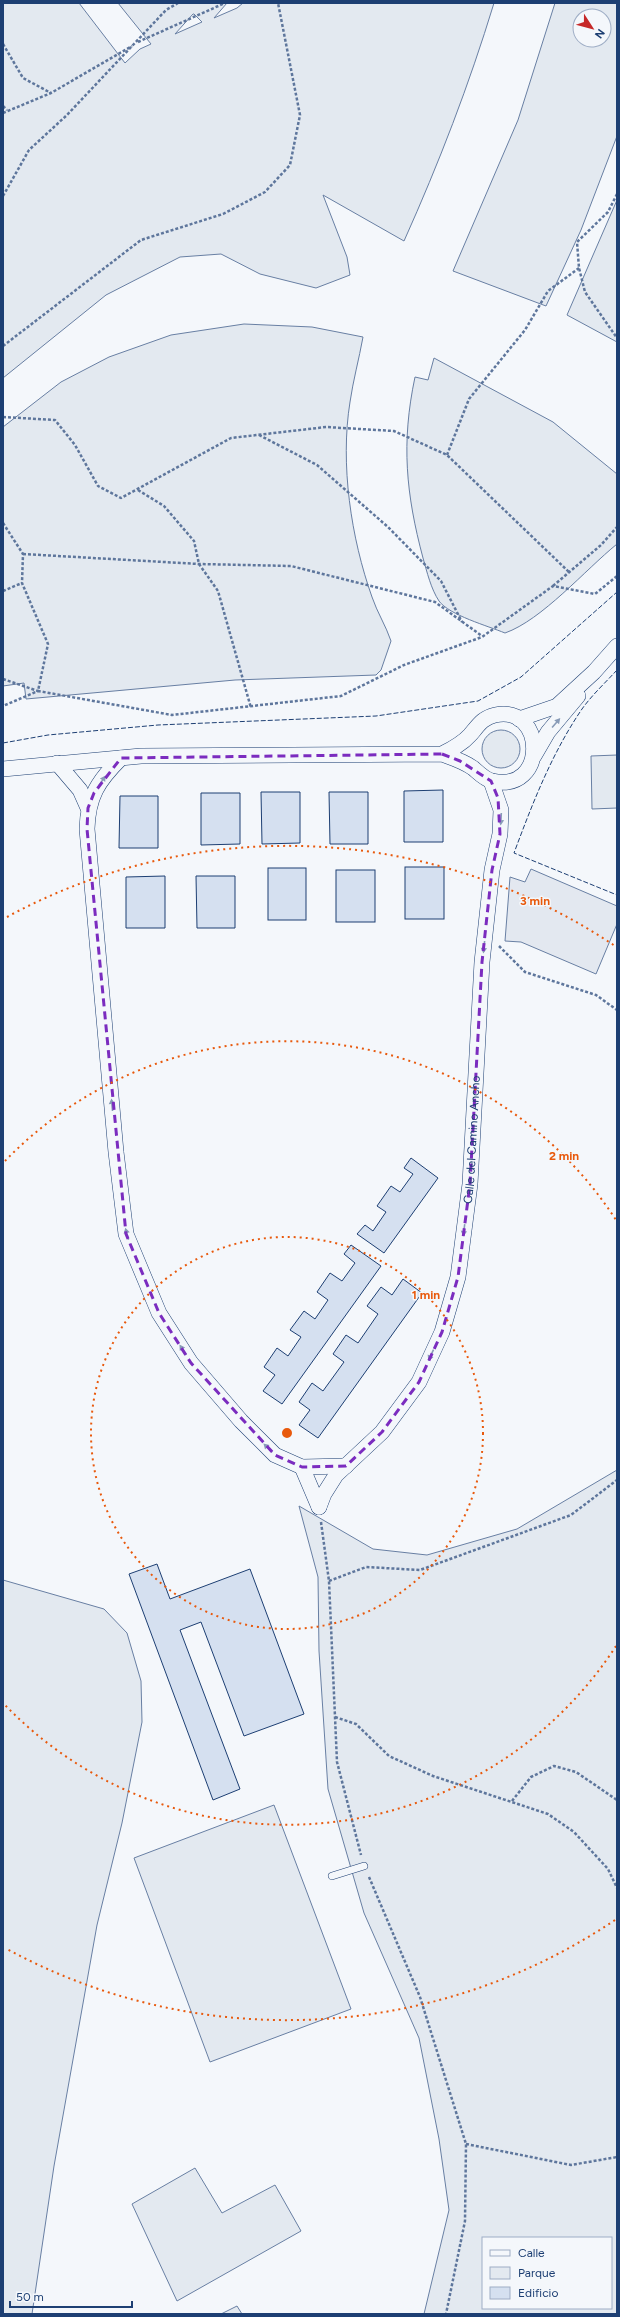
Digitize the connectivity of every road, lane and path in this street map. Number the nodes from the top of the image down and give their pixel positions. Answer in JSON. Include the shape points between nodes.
{"nodes":[{"id":1,"x":178,"y":3,"type":"edge"},
{"id":2,"x":225,"y":3,"type":"edge"},
{"id":3,"x":278,"y":3,"type":"edge"},
{"id":4,"x":3,"y":44,"type":"edge"},
{"id":5,"x":134,"y":44,"type":"junction"},
{"id":6,"x":51,"y":93,"type":"junction"},
{"id":7,"x":3,"y":106,"type":"edge"},
{"id":8,"x":7,"y":110,"type":"junction"},
{"id":9,"x":3,"y":113,"type":"edge"},
{"id":10,"x":617,"y":194,"type":"edge"},
{"id":11,"x":3,"y":196,"type":"edge"},
{"id":12,"x":579,"y":268,"type":"junction"},
{"id":13,"x":617,"y":338,"type":"edge"},
{"id":14,"x":3,"y":346,"type":"edge"},
{"id":15,"x":3,"y":417,"type":"edge"},
{"id":16,"x":258,"y":434,"type":"junction"},
{"id":17,"x":448,"y":455,"type":"junction"},
{"id":18,"x":138,"y":489,"type":"junction"},
{"id":19,"x":3,"y":522,"type":"edge"},
{"id":20,"x":617,"y":526,"type":"edge"},
{"id":21,"x":23,"y":554,"type":"junction"},
{"id":22,"x":199,"y":564,"type":"junction"},
{"id":23,"x":570,"y":573,"type":"junction"},
{"id":24,"x":617,"y":576,"type":"edge"},
{"id":25,"x":22,"y":583,"type":"junction"},
{"id":26,"x":552,"y":586,"type":"junction"},
{"id":27,"x":3,"y":591,"type":"edge"},
{"id":28,"x":462,"y":622,"type":"junction"},
{"id":29,"x":482,"y":637,"type":"junction"},
{"id":30,"x":617,"y":646,"type":"edge"},
{"id":31,"x":594,"y":672,"type":"junction"},
{"id":32,"x":3,"y":679,"type":"edge"},
{"id":33,"x":38,"y":691,"type":"junction"},
{"id":34,"x":3,"y":706,"type":"edge"},
{"id":35,"x":252,"y":708,"type":"junction"},
{"id":36,"x":519,"y":719,"type":"junction"},
{"id":37,"x":470,"y":735,"type":"junction"},
{"id":38,"x":442,"y":754,"type":"junction"},
{"id":39,"x":534,"y":756,"type":"junction"},
{"id":40,"x":121,"y":758,"type":"junction"},
{"id":41,"x":57,"y":762,"type":"junction"},
{"id":42,"x":473,"y":768,"type":"junction"},
{"id":43,"x":3,"y":769,"type":"edge"},
{"id":44,"x":491,"y":781,"type":"junction"},
{"id":45,"x":88,"y":808,"type":"junction"},
{"id":46,"x":486,"y":933,"type":"junction"},
{"id":47,"x":617,"y":1010,"type":"edge"},
{"id":48,"x":346,"y":1466,"type":"junction"},
{"id":49,"x":302,"y":1468,"type":"junction"},
{"id":50,"x":617,"y":1480,"type":"edge"},
{"id":51,"x":320,"y":1507,"type":"junction"},
{"id":52,"x":329,"y":1581,"type":"junction"},
{"id":53,"x":335,"y":1717,"type":"junction"},
{"id":54,"x":617,"y":1800,"type":"edge"},
{"id":55,"x":512,"y":1801,"type":"junction"},
{"id":56,"x":364,"y":1866,"type":"junction"},
{"id":57,"x":332,"y":1876,"type":"dead end"},
{"id":58,"x":617,"y":1888,"type":"edge"},
{"id":59,"x":466,"y":2144,"type":"junction"},
{"id":60,"x":617,"y":2157,"type":"edge"},
{"id":61,"x":446,"y":2314,"type":"edge"}],
"edges":[{"from":1,"to":5,"type":"path","via":[[166,10]]},
{"from":2,"to":5,"type":"path"},
{"from":3,"to":14,"type":"path","via":[[300,115],[290,165],[265,192],[223,214],[141,240]]},
{"from":4,"to":6,"type":"path","via":[[23,78]]},
{"from":5,"to":6,"type":"path"},
{"from":5,"to":11,"type":"path","via":[[67,115],[29,150]]},
{"from":6,"to":8,"type":"path"},
{"from":7,"to":8,"type":"path"},
{"from":8,"to":9,"type":"path"},
{"from":10,"to":12,"type":"path","via":[[608,212],[577,242]]},
{"from":12,"to":13,"type":"path","via":[[585,292]]},
{"from":12,"to":17,"type":"path","via":[[548,291],[525,330],[469,399]]},
{"from":15,"to":18,"type":"path","via":[[55,420],[75,445],[98,486],[121,498]]},
{"from":16,"to":17,"type":"path","via":[[326,427],[394,431]]},
{"from":16,"to":18,"type":"path","via":[[231,438]]},
{"from":16,"to":28,"type":"path","via":[[317,465],[388,527],[441,581]]},
{"from":17,"to":23,"type":"path"},
{"from":18,"to":22,"type":"path","via":[[164,506],[194,541]]},
{"from":19,"to":21,"type":"path"},
{"from":20,"to":23,"type":"path","via":[[601,545]]},
{"from":21,"to":22,"type":"path"},
{"from":21,"to":25,"type":"path"},
{"from":22,"to":28,"type":"path","via":[[291,566],[435,602]]},
{"from":22,"to":35,"type":"path","via":[[218,591]]},
{"from":23,"to":26,"type":"path"},
{"from":24,"to":26,"type":"path","via":[[595,594]]},
{"from":25,"to":27,"type":"path"},
{"from":25,"to":33,"type":"path","via":[[48,644]]},
{"from":26,"to":29,"type":"path"},
{"from":28,"to":29,"type":"path"},
{"from":29,"to":35,"type":"path","via":[[404,665],[341,696]]},
{"from":30,"to":31,"type":"street"},
{"from":31,"to":36,"type":"street","via":[[557,706]]},
{"from":39,"to":31,"type":"street","one_way":true,"via":[[548,732],[579,695]]},
{"from":32,"to":33,"type":"path"},
{"from":33,"to":34,"type":"path"},
{"from":33,"to":35,"type":"path","via":[[172,715]]},
{"from":36,"to":37,"type":"street","via":[[508,715],[496,715],[481,722]]},
{"from":36,"to":39,"type":"street","via":[[532,735],[535,745]]},
{"from":37,"to":38,"type":"street"},
{"from":37,"to":42,"type":"street","via":[[467,747],[468,758]]},
{"from":38,"to":40,"type":"street"},
{"from":38,"to":42,"type":"street"},
{"from":39,"to":44,"type":"street","via":[[523,775],[508,782]]},
{"from":40,"to":41,"type":"street"},
{"from":45,"to":40,"type":"street","one_way":true,"via":[[102,781]]},
{"from":41,"to":43,"type":"street"},
{"from":41,"to":45,"type":"street","via":[[80,790]]},
{"from":42,"to":44,"type":"street"},
{"from":44,"to":46,"type":"street","name":"Calle del Camino Ancho","one_way":true,"via":[[501,810]]},
{"from":49,"to":45,"type":"street","one_way":true,"via":[[275,1455],[241,1421],[191,1363],[159,1313],[126,1234],[115,1145],[87,829]]},
{"from":46,"to":47,"type":"path","via":[[525,972],[596,995]]},
{"from":46,"to":48,"type":"street","name":"Calle del Camino Ancho","one_way":true,"via":[[470,1184],[458,1277],[442,1332],[418,1382],[382,1432]]},
{"from":48,"to":49,"type":"street"},
{"from":48,"to":51,"type":"street","name":"Calle del Camino Ancho","via":[[332,1481]]},
{"from":49,"to":51,"type":"street"},
{"from":50,"to":52,"type":"path","via":[[571,1515],[420,1570],[366,1567]]},
{"from":51,"to":52,"type":"path"},
{"from":52,"to":53,"type":"path"},
{"from":53,"to":55,"type":"path","via":[[356,1724],[389,1756],[433,1776]]},
{"from":53,"to":56,"type":"path","via":[[337,1762]]},
{"from":54,"to":55,"type":"path","via":[[576,1772],[554,1766],[531,1777]]},
{"from":55,"to":58,"type":"path","via":[[548,1814],[574,1832],[608,1869]]},
{"from":56,"to":57,"type":"lane"},
{"from":56,"to":59,"type":"path","via":[[420,1997]]},
{"from":59,"to":60,"type":"path","via":[[571,2165]]},
{"from":59,"to":61,"type":"path","via":[[465,2221]]}]}
